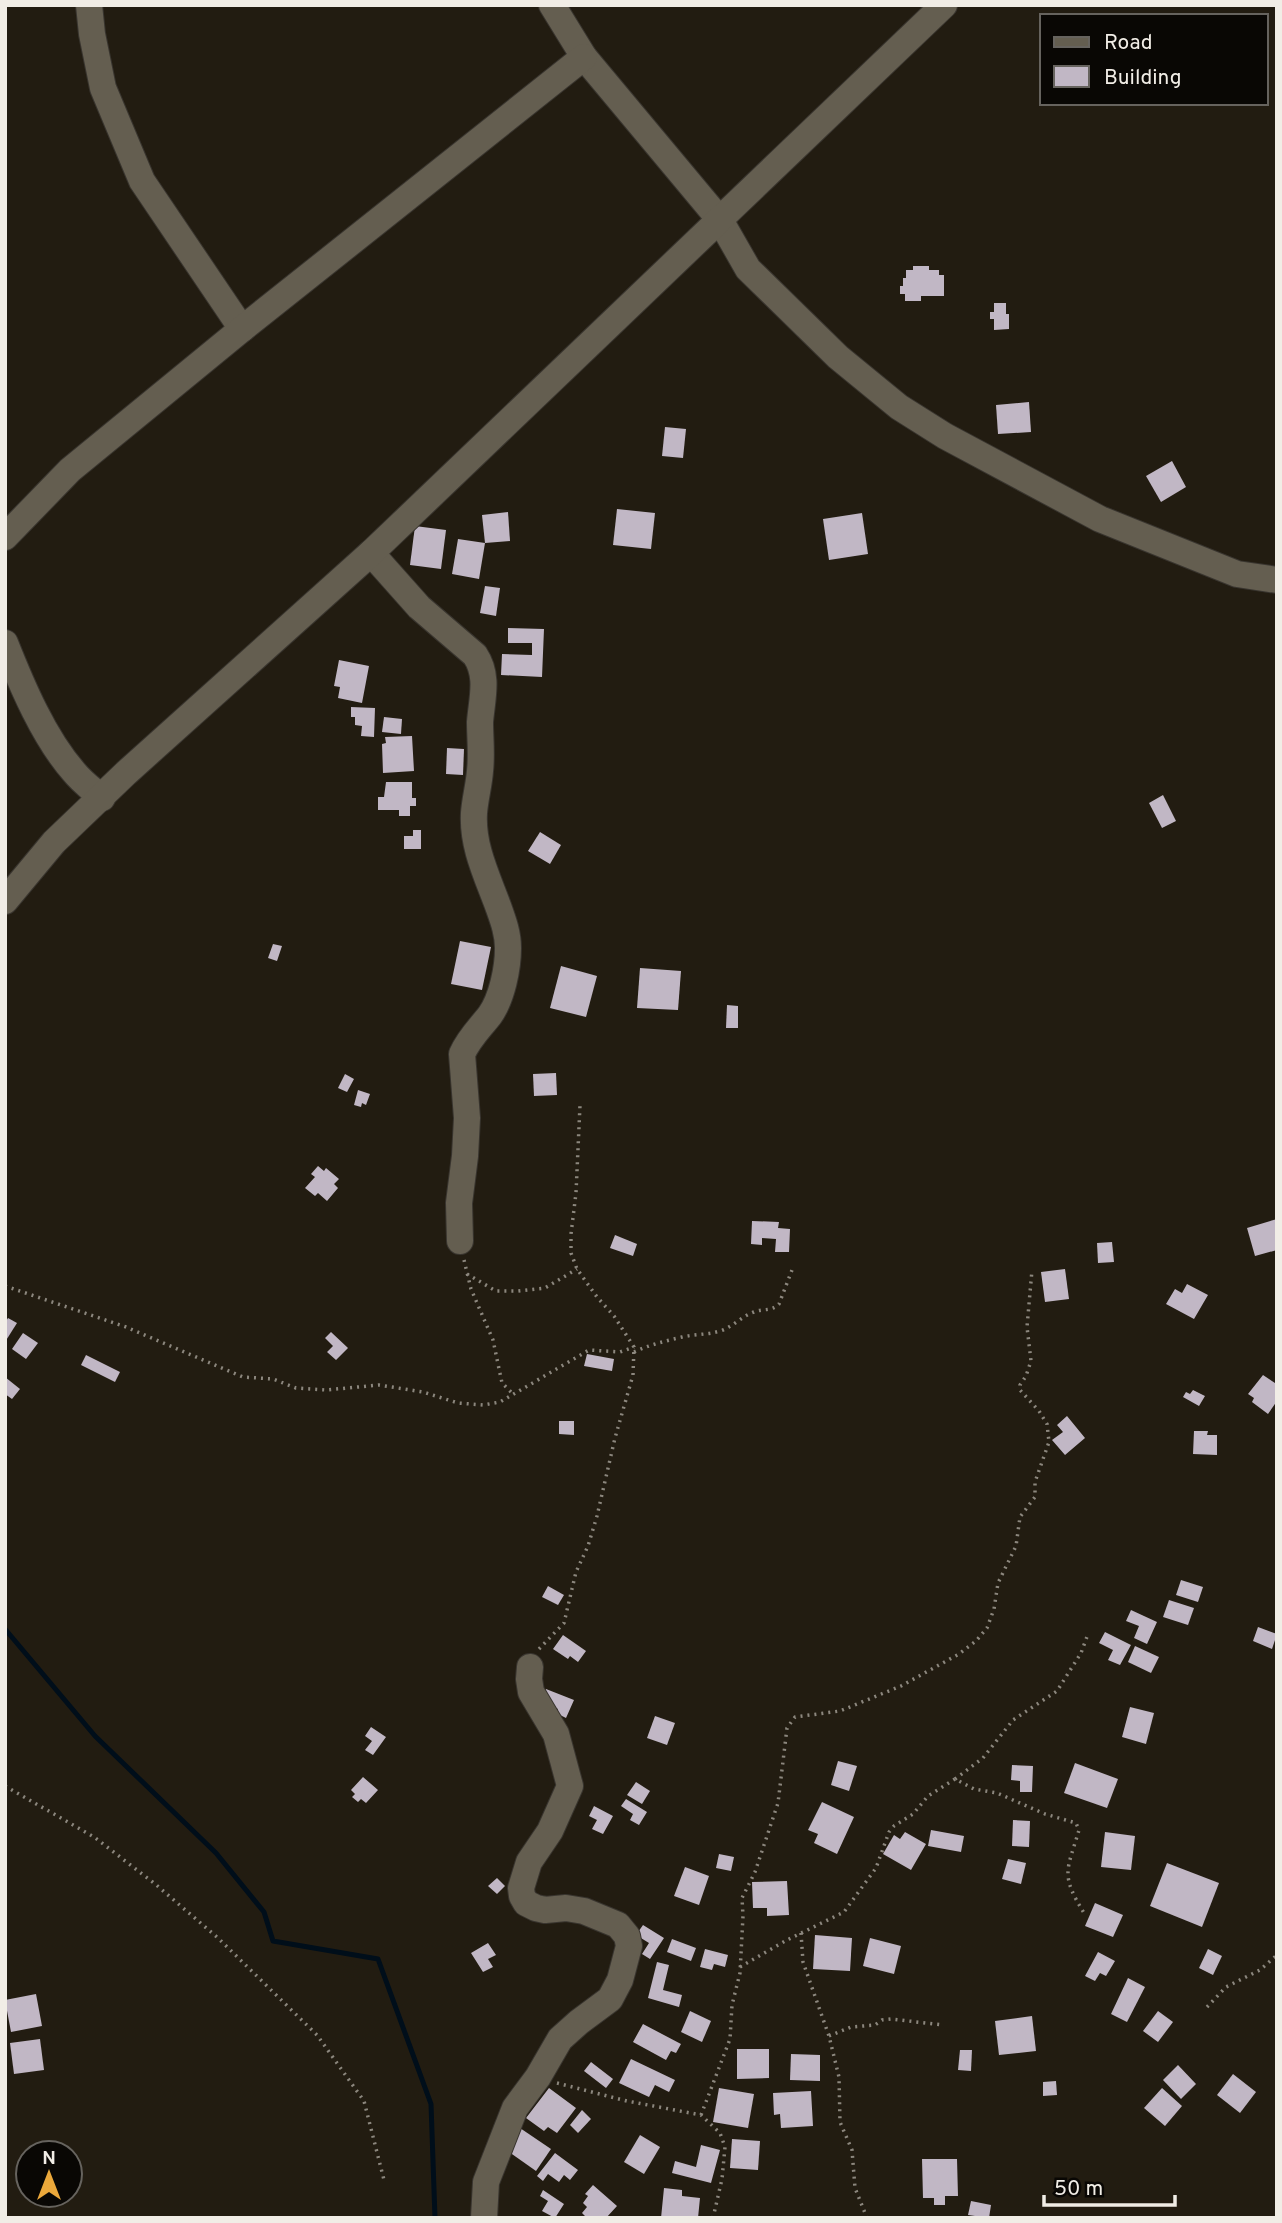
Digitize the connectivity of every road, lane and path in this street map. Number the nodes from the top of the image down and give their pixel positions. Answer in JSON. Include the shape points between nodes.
{"nodes":[{"id":1,"x":89,"y":5,"type":"edge"},
{"id":2,"x":552,"y":5,"type":"edge"},
{"id":3,"x":944,"y":5,"type":"edge"},
{"id":4,"x":584,"y":57,"type":"junction"},
{"id":5,"x":720,"y":220,"type":"junction"},
{"id":6,"x":242,"y":329,"type":"junction"},
{"id":7,"x":5,"y":537,"type":"edge"},
{"id":8,"x":371,"y":553,"type":"junction"},
{"id":9,"x":1277,"y":580,"type":"edge"},
{"id":10,"x":5,"y":643,"type":"edge"},
{"id":11,"x":102,"y":798,"type":"junction"},
{"id":12,"x":54,"y":842,"type":"junction"},
{"id":13,"x":5,"y":874,"type":"edge"},
{"id":14,"x":5,"y":901,"type":"edge"},
{"id":15,"x":580,"y":1105,"type":"dead end"},
{"id":16,"x":460,"y":1241,"type":"joint"},
{"id":17,"x":577,"y":1269,"type":"junction"},
{"id":18,"x":792,"y":1270,"type":"dead end"},
{"id":19,"x":1032,"y":1270,"type":"dead end"},
{"id":20,"x":467,"y":1274,"type":"junction"},
{"id":21,"x":5,"y":1286,"type":"edge"},
{"id":22,"x":634,"y":1350,"type":"junction"},
{"id":23,"x":513,"y":1394,"type":"junction"},
{"id":24,"x":1088,"y":1634,"type":"dead end"},
{"id":25,"x":530,"y":1667,"type":"joint"},
{"id":26,"x":956,"y":1779,"type":"junction"},
{"id":27,"x":5,"y":1786,"type":"edge"},
{"id":28,"x":1084,"y":1913,"type":"dead end"},
{"id":29,"x":801,"y":1933,"type":"junction"},
{"id":30,"x":1277,"y":1955,"type":"edge"},
{"id":31,"x":740,"y":1966,"type":"junction"},
{"id":32,"x":1206,"y":2007,"type":"dead end"},
{"id":33,"x":943,"y":2025,"type":"dead end"},
{"id":34,"x":829,"y":2036,"type":"junction"},
{"id":35,"x":538,"y":2077,"type":"junction"},
{"id":36,"x":701,"y":2115,"type":"junction"},
{"id":37,"x":384,"y":2180,"type":"dead end"},
{"id":38,"x":484,"y":2218,"type":"edge"},
{"id":39,"x":713,"y":2218,"type":"edge"},
{"id":40,"x":867,"y":2218,"type":"edge"}],
"edges":[{"from":1,"to":6,"type":"street","via":[[103,88],[142,181]]},
{"from":2,"to":4,"type":"street"},
{"from":3,"to":5,"type":"street"},
{"from":4,"to":5,"type":"street"},
{"from":4,"to":6,"type":"street"},
{"from":5,"to":8,"type":"street"},
{"from":5,"to":9,"type":"street","via":[[748,269],[838,357],[899,407],[1100,519],[1237,574]]},
{"from":6,"to":7,"type":"street","via":[[70,470]]},
{"from":8,"to":11,"type":"street"},
{"from":8,"to":16,"type":"street","via":[[419,607],[475,655],[484,675],[475,837],[506,928],[508,948],[496,1002],[462,1054],[467,1118]]},
{"from":10,"to":11,"type":"street","via":[[22,687],[59,752]]},
{"from":11,"to":12,"type":"street"},
{"from":12,"to":13,"type":"street"},
{"from":12,"to":14,"type":"street"},
{"from":15,"to":17,"type":"path","via":[[570,1234]]},
{"from":16,"to":20,"type":"path"},
{"from":17,"to":20,"type":"path","via":[[545,1287],[518,1291],[496,1291]]},
{"from":17,"to":22,"type":"path"},
{"from":18,"to":22,"type":"path","via":[[776,1308],[755,1311],[709,1335]]},
{"from":19,"to":31,"type":"path","via":[[1027,1327],[1031,1361],[1020,1390],[1047,1424],[1049,1442],[1035,1482],[1035,1497],[1020,1517],[1016,1546],[998,1583],[987,1628],[959,1654],[901,1686],[840,1712],[795,1717],[790,1723],[778,1803],[742,1898]]},
{"from":20,"to":23,"type":"path","via":[[493,1340],[502,1383]]},
{"from":21,"to":23,"type":"path","via":[[126,1327],[243,1377],[326,1390],[379,1385],[483,1405]]},
{"from":22,"to":23,"type":"path","via":[[589,1350]]},
{"from":22,"to":25,"type":"path","via":[[634,1375],[564,1623],[536,1652]]},
{"from":24,"to":26,"type":"path","via":[[1057,1692],[1013,1720],[983,1758]]},
{"from":25,"to":35,"type":"street","via":[[531,1692],[556,1734],[570,1786],[550,1831],[529,1862],[522,1896],[536,1908],[584,1911],[618,1925],[629,1946],[610,1999],[560,2039]]},
{"from":26,"to":28,"type":"path","via":[[1076,1823],[1079,1830],[1067,1874]]},
{"from":26,"to":29,"type":"path","via":[[928,1796],[888,1832],[876,1868],[844,1912]]},
{"from":27,"to":37,"type":"path","via":[[93,1837],[154,1884],[218,1938],[317,2035],[364,2101]]},
{"from":29,"to":31,"type":"path"},
{"from":29,"to":34,"type":"path","via":[[803,1962]]},
{"from":30,"to":32,"type":"path","via":[[1260,1970],[1226,1987]]},
{"from":31,"to":36,"type":"path","via":[[730,2039]]},
{"from":33,"to":34,"type":"path","via":[[891,2019]]},
{"from":34,"to":40,"type":"path","via":[[839,2077],[840,2122],[852,2150],[855,2188]]},
{"from":35,"to":36,"type":"path"},
{"from":35,"to":38,"type":"street","via":[[515,2108],[496,2154],[486,2182]]},
{"from":36,"to":39,"type":"path","via":[[720,2133],[725,2147]]}]}
